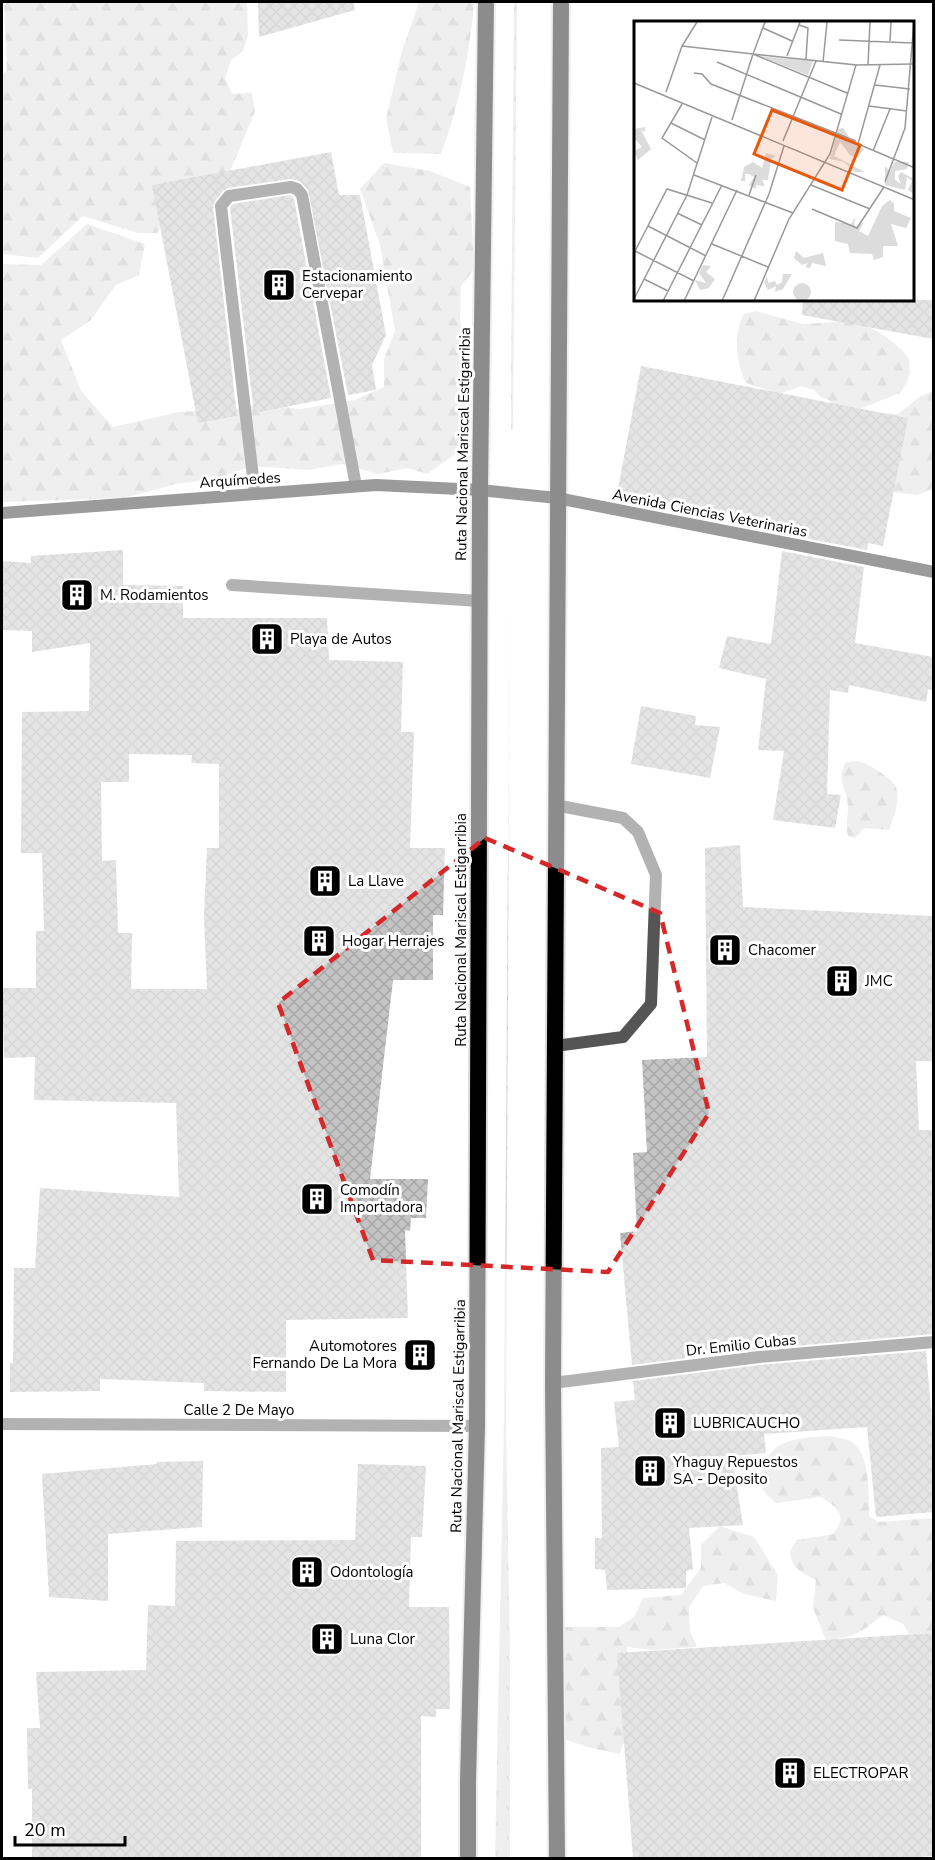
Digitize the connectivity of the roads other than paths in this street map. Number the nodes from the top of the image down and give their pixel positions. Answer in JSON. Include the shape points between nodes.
{"nodes":[{"id":1,"x":486,"y":2,"type":"edge"},
{"id":2,"x":561,"y":2,"type":"edge"},
{"id":3,"x":356,"y":486,"type":"junction"},
{"id":4,"x":480,"y":490,"type":"junction"},
{"id":5,"x":255,"y":494,"type":"junction"},
{"id":6,"x":557,"y":498,"type":"junction"},
{"id":7,"x":2,"y":513,"type":"edge"},
{"id":8,"x":933,"y":572,"type":"edge"},
{"id":9,"x":232,"y":585,"type":"dead end"},
{"id":10,"x":480,"y":601,"type":"junction"},
{"id":11,"x":555,"y":805,"type":"junction"},
{"id":12,"x":555,"y":1046,"type":"junction"},
{"id":13,"x":933,"y":1342,"type":"edge"},
{"id":14,"x":553,"y":1383,"type":"junction"},
{"id":15,"x":2,"y":1424,"type":"edge"},
{"id":16,"x":477,"y":1426,"type":"junction"},
{"id":17,"x":468,"y":1858,"type":"edge"},
{"id":18,"x":557,"y":1858,"type":"edge"}],
"edges":[{"from":1,"to":4,"type":"highway","name":"Ruta Nacional Mariscal Estigarribia"},
{"from":2,"to":6,"type":"highway"},
{"from":3,"to":4,"type":"main road","name":"Arquímedes"},
{"from":3,"to":5,"type":"main road","name":"Arquímedes"},
{"from":3,"to":5,"type":"street","via":[[302,195],[291,187],[229,196],[221,206]]},
{"from":4,"to":6,"type":"main road","name":"Avenida Ciencias Veterinarias"},
{"from":4,"to":10,"type":"highway","name":"Ruta Nacional Mariscal Estigarribia"},
{"from":5,"to":7,"type":"main road","name":"Arquímedes"},
{"from":6,"to":8,"type":"main road","name":"Avenida Ciencias Veterinarias"},
{"from":6,"to":11,"type":"highway"},
{"from":9,"to":10,"type":"street"},
{"from":10,"to":16,"type":"highway","name":"Ruta Nacional Mariscal Estigarribia"},
{"from":11,"to":12,"type":"highway"},
{"from":11,"to":12,"type":"street","via":[[624,818],[638,832],[656,875],[651,1004],[623,1037]]},
{"from":12,"to":14,"type":"highway"},
{"from":13,"to":14,"type":"street","name":"Dr. Emilio Cubas","via":[[759,1357]]},
{"from":14,"to":18,"type":"highway"},
{"from":15,"to":16,"type":"street","name":"Calle 2 De Mayo"},
{"from":16,"to":17,"type":"highway","name":"Ruta Nacional Mariscal Estigarribia"}]}
